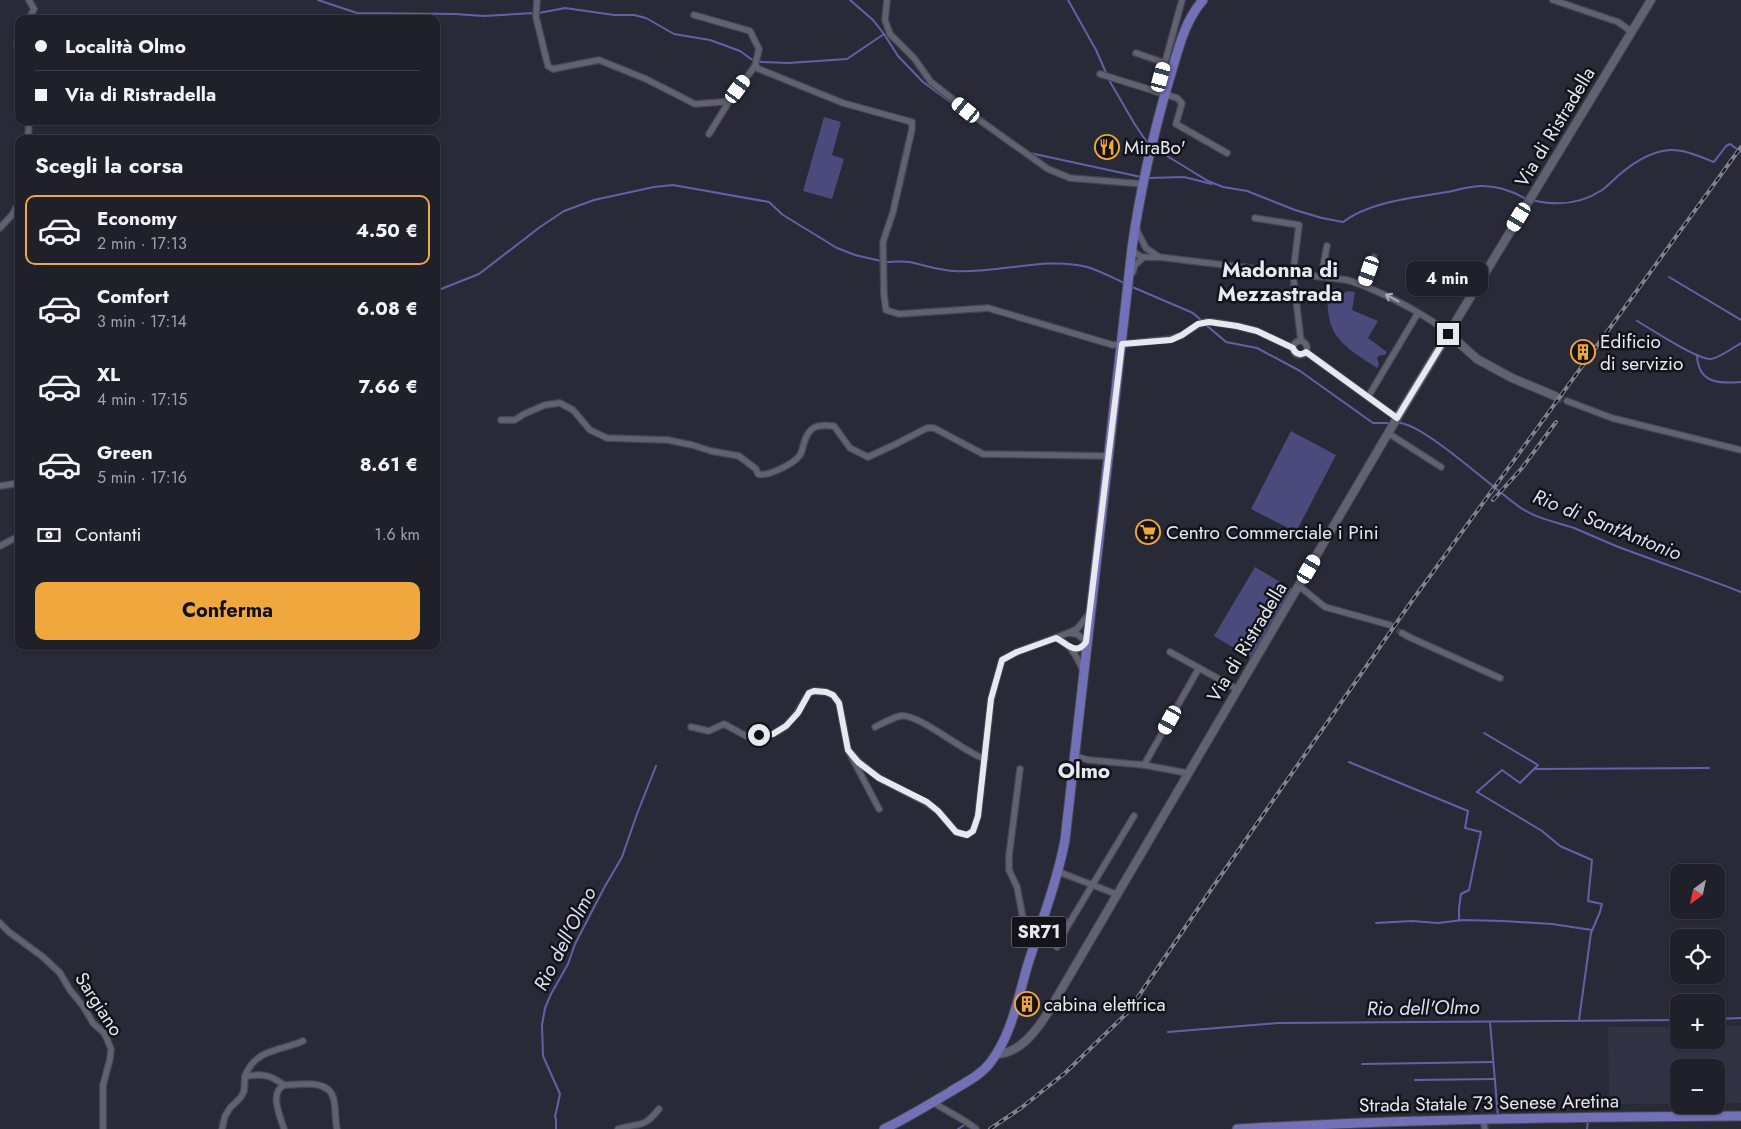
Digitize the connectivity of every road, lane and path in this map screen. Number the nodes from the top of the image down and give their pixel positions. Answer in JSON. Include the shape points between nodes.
{"nodes":[{"id":1,"x":30,"y":0,"type":"edge"},
{"id":2,"x":537,"y":0,"type":"edge"},
{"id":3,"x":887,"y":0,"type":"edge"},
{"id":4,"x":1182,"y":0,"type":"edge"},
{"id":5,"x":1203,"y":0,"type":"edge"},
{"id":6,"x":1553,"y":0,"type":"edge"},
{"id":7,"x":1651,"y":0,"type":"edge"},
{"id":8,"x":31,"y":15,"type":"edge"},
{"id":9,"x":694,"y":15,"type":"dead end"},
{"id":10,"x":1632,"y":32,"type":"junction"},
{"id":11,"x":1136,"y":53,"type":"dead end"},
{"id":12,"x":1165,"y":63,"type":"junction"},
{"id":13,"x":755,"y":66,"type":"junction"},
{"id":14,"x":1100,"y":74,"type":"dead end"},
{"id":15,"x":1161,"y":93,"type":"junction"},
{"id":16,"x":730,"y":100,"type":"junction"},
{"id":17,"x":708,"y":134,"type":"dead end"},
{"id":18,"x":1227,"y":152,"type":"dead end"},
{"id":19,"x":1142,"y":184,"type":"junction"},
{"id":20,"x":15,"y":209,"type":"edge"},
{"id":21,"x":1255,"y":218,"type":"dead end"},
{"id":22,"x":1135,"y":226,"type":"junction"},
{"id":23,"x":0,"y":228,"type":"edge"},
{"id":24,"x":1327,"y":246,"type":"dead end"},
{"id":25,"x":1132,"y":248,"type":"junction"},
{"id":26,"x":1146,"y":248,"type":"junction"},
{"id":27,"x":1159,"y":257,"type":"junction"},
{"id":28,"x":1143,"y":258,"type":"junction"},
{"id":29,"x":1374,"y":258,"type":"dead end"},
{"id":30,"x":1293,"y":274,"type":"junction"},
{"id":31,"x":1321,"y":277,"type":"junction"},
{"id":32,"x":1128,"y":279,"type":"junction"},
{"id":33,"x":1364,"y":285,"type":"junction"},
{"id":34,"x":1418,"y":313,"type":"junction"},
{"id":35,"x":1448,"y":334,"type":"junction"},
{"id":36,"x":1301,"y":341,"type":"junction"},
{"id":37,"x":1122,"y":344,"type":"junction"},
{"id":38,"x":1293,"y":348,"type":"junction"},
{"id":39,"x":1306,"y":352,"type":"junction"},
{"id":40,"x":1368,"y":396,"type":"junction"},
{"id":41,"x":1555,"y":396,"type":"tunnel mouth"},
{"id":42,"x":1567,"y":401,"type":"tunnel mouth"},
{"id":43,"x":1397,"y":418,"type":"junction"},
{"id":44,"x":501,"y":420,"type":"dead end"},
{"id":45,"x":1388,"y":434,"type":"junction"},
{"id":46,"x":1741,"y":450,"type":"edge"},
{"id":47,"x":1108,"y":456,"type":"junction"},
{"id":48,"x":1441,"y":468,"type":"dead end"},
{"id":49,"x":15,"y":484,"type":"edge"},
{"id":50,"x":0,"y":486,"type":"edge"},
{"id":51,"x":15,"y":538,"type":"edge"},
{"id":52,"x":0,"y":546,"type":"edge"},
{"id":53,"x":1299,"y":586,"type":"junction"},
{"id":54,"x":1090,"y":613,"type":"junction"},
{"id":55,"x":1390,"y":625,"type":"tunnel mouth"},
{"id":56,"x":1068,"y":633,"type":"junction"},
{"id":57,"x":1402,"y":633,"type":"tunnel mouth"},
{"id":58,"x":1056,"y":638,"type":"junction"},
{"id":59,"x":1086,"y":642,"type":"junction"},
{"id":60,"x":1072,"y":648,"type":"junction"},
{"id":61,"x":1170,"y":652,"type":"dead end"},
{"id":62,"x":1199,"y":668,"type":"junction"},
{"id":63,"x":1083,"y":670,"type":"junction"},
{"id":64,"x":1500,"y":678,"type":"dead end"},
{"id":65,"x":1237,"y":689,"type":"junction"},
{"id":66,"x":691,"y":727,"type":"dead end"},
{"id":67,"x":875,"y":727,"type":"dead end"},
{"id":68,"x":848,"y":750,"type":"junction"},
{"id":69,"x":1074,"y":756,"type":"junction"},
{"id":70,"x":984,"y":759,"type":"junction"},
{"id":71,"x":1144,"y":766,"type":"junction"},
{"id":72,"x":1020,"y":769,"type":"dead end"},
{"id":73,"x":1187,"y":773,"type":"junction"},
{"id":74,"x":879,"y":809,"type":"dead end"},
{"id":75,"x":1134,"y":816,"type":"dead end"},
{"id":76,"x":1059,"y":872,"type":"junction"},
{"id":77,"x":1093,"y":886,"type":"junction"},
{"id":78,"x":1116,"y":894,"type":"junction"},
{"id":79,"x":0,"y":923,"type":"edge"},
{"id":80,"x":1035,"y":942,"type":"junction"},
{"id":81,"x":1057,"y":947,"type":"dead end"},
{"id":82,"x":303,"y":1041,"type":"dead end"},
{"id":83,"x":997,"y":1054,"type":"junction"},
{"id":84,"x":245,"y":1076,"type":"junction"},
{"id":85,"x":284,"y":1085,"type":"junction"},
{"id":86,"x":933,"y":1102,"type":"junction"},
{"id":87,"x":659,"y":1109,"type":"dead end"},
{"id":88,"x":1741,"y":1111,"type":"edge"},
{"id":89,"x":1712,"y":1116,"type":"junction"},
{"id":90,"x":1741,"y":1116,"type":"edge"},
{"id":91,"x":1484,"y":1124,"type":"edge"},
{"id":92,"x":1375,"y":1125,"type":"edge"},
{"id":93,"x":103,"y":1129,"type":"edge"},
{"id":94,"x":222,"y":1129,"type":"edge"},
{"id":95,"x":284,"y":1129,"type":"edge"},
{"id":96,"x":337,"y":1129,"type":"edge"},
{"id":97,"x":618,"y":1129,"type":"edge"},
{"id":98,"x":884,"y":1129,"type":"edge"},
{"id":99,"x":976,"y":1129,"type":"edge"},
{"id":100,"x":1237,"y":1129,"type":"edge"}],
"edges":[{"from":1,"to":8,"type":"street","via":[[34,9]]},
{"from":2,"to":16,"type":"street","via":[[536,17],[548,66],[553,69],[599,60],[695,104]]},
{"from":3,"to":19,"type":"street","via":[[885,20],[890,34],[914,58],[931,82],[978,120],[1048,168],[1070,178]]},
{"from":4,"to":12,"type":"street"},
{"from":5,"to":15,"type":"main road","number":"SR71","via":[[1186,26]]},
{"from":6,"to":10,"type":"street","via":[[1618,22]]},
{"from":7,"to":10,"type":"street","name":"Via di Ristradella"},
{"from":9,"to":13,"type":"street","via":[[750,31],[759,49]]},
{"from":10,"to":35,"type":"street","name":"Via di Ristradella"},
{"from":11,"to":12,"type":"street"},
{"from":12,"to":15,"type":"street"},
{"from":13,"to":16,"type":"street"},
{"from":13,"to":37,"type":"street","via":[[843,103],[912,122],[893,212],[883,242],[886,310],[899,314],[988,308],[1113,345]]},
{"from":14,"to":15,"type":"street"},
{"from":15,"to":18,"type":"street","via":[[1182,103],[1176,124]]},
{"from":15,"to":19,"type":"main road","number":"SR71"},
{"from":16,"to":17,"type":"street"},
{"from":19,"to":22,"type":"main road","number":"SR71"},
{"from":20,"to":23,"type":"street"},
{"from":21,"to":30,"type":"street","via":[[1299,225]]},
{"from":22,"to":25,"type":"main road","number":"SR71"},
{"from":22,"to":26,"type":"street"},
{"from":24,"to":31,"type":"street"},
{"from":25,"to":26,"type":"street"},
{"from":25,"to":28,"type":"street"},
{"from":25,"to":32,"type":"main road","number":"SR71"},
{"from":26,"to":27,"type":"street"},
{"from":27,"to":28,"type":"street"},
{"from":27,"to":30,"type":"street"},
{"from":28,"to":32,"type":"street"},
{"from":29,"to":33,"type":"street"},
{"from":30,"to":31,"type":"street"},
{"from":30,"to":36,"type":"street"},
{"from":31,"to":33,"type":"street"},
{"from":32,"to":37,"type":"main road","number":"SR71"},
{"from":34,"to":33,"type":"street","one_way":true},
{"from":34,"to":35,"type":"street"},
{"from":34,"to":40,"type":"street"},
{"from":35,"to":41,"type":"street","via":[[1477,358],[1512,378]]},
{"from":35,"to":43,"type":"street","name":"Via di Ristradella"},
{"from":36,"to":38,"type":"street","via":[[1296,342]]},
{"from":36,"to":39,"type":"street","via":[[1306,345]]},
{"from":37,"to":38,"type":"street","via":[[1171,340],[1198,324],[1209,322],[1257,331]]},
{"from":37,"to":47,"type":"main road","number":"SR71"},
{"from":38,"to":39,"type":"street","via":[[1298,354]]},
{"from":39,"to":40,"type":"street"},
{"from":40,"to":43,"type":"street"},
{"from":42,"to":46,"type":"street","via":[[1612,418]]},
{"from":43,"to":45,"type":"street","name":"Via di Ristradella"},
{"from":44,"to":47,"type":"street","via":[[515,420],[545,405],[560,403],[573,410],[590,430],[607,438],[668,440],[739,456],[762,475],[777,471],[796,459],[811,428],[819,426],[834,426],[850,448],[868,456],[927,428],[934,428],[984,454]]},
{"from":45,"to":48,"type":"street"},
{"from":45,"to":53,"type":"street","name":"Via di Ristradella"},
{"from":47,"to":54,"type":"main road","number":"SR71"},
{"from":49,"to":50,"type":"street"},
{"from":51,"to":52,"type":"street"},
{"from":53,"to":55,"type":"street","via":[[1326,607]]},
{"from":53,"to":65,"type":"street","name":"Via di Ristradella"},
{"from":54,"to":56,"type":"street","via":[[1077,629]]},
{"from":54,"to":59,"type":"main road","number":"SR71"},
{"from":56,"to":58,"type":"street"},
{"from":56,"to":59,"type":"street","via":[[1077,634]]},
{"from":57,"to":64,"type":"street"},
{"from":58,"to":60,"type":"street"},
{"from":58,"to":70,"type":"street","via":[[1002,660],[991,699]]},
{"from":59,"to":60,"type":"street","via":[[1079,649]]},
{"from":59,"to":63,"type":"main road","number":"SR71"},
{"from":60,"to":63,"type":"street"},
{"from":61,"to":62,"type":"street"},
{"from":62,"to":65,"type":"street"},
{"from":62,"to":71,"type":"street"},
{"from":63,"to":69,"type":"main road","number":"SR71"},
{"from":65,"to":73,"type":"street","name":"Via di Ristradella"},
{"from":66,"to":68,"type":"street","via":[[709,731],[724,724],[746,736],[773,734],[798,713],[809,693],[826,692],[839,703]]},
{"from":67,"to":70,"type":"street","via":[[901,715],[920,720],[974,756]]},
{"from":68,"to":70,"type":"street","via":[[879,778],[927,802],[956,832],[967,835],[976,825]]},
{"from":68,"to":74,"type":"street"},
{"from":69,"to":71,"type":"street"},
{"from":69,"to":76,"type":"main road","number":"SR71"},
{"from":71,"to":73,"type":"street"},
{"from":72,"to":80,"type":"street","via":[[1009,870],[1017,887],[1025,929]]},
{"from":73,"to":78,"type":"street","name":"Via di Ristradella"},
{"from":75,"to":77,"type":"street"},
{"from":76,"to":77,"type":"street"},
{"from":76,"to":80,"type":"main road","number":"SR71"},
{"from":77,"to":78,"type":"street"},
{"from":77,"to":81,"type":"street"},
{"from":78,"to":83,"type":"street","name":"Via di Ristradella","via":[[1039,1026],[1021,1045]]},
{"from":79,"to":93,"type":"street","name":"Sargiano","via":[[60,973],[107,1039],[111,1049],[103,1085]]},
{"from":80,"to":83,"type":"main road","number":"SR71","via":[[1008,1031]]},
{"from":82,"to":84,"type":"street","via":[[254,1059]]},
{"from":83,"to":86,"type":"main road","number":"SR71","via":[[976,1076]]},
{"from":84,"to":85,"type":"street","via":[[264,1074]]},
{"from":84,"to":94,"type":"street","via":[[244,1091],[225,1116]]},
{"from":85,"to":95,"type":"street","via":[[276,1092],[276,1098]]},
{"from":85,"to":96,"type":"street","via":[[320,1084],[330,1090]]},
{"from":86,"to":98,"type":"main road","number":"SR71"},
{"from":86,"to":99,"type":"street"},
{"from":87,"to":97,"type":"street","via":[[644,1126]]},
{"from":88,"to":89,"type":"main road"},
{"from":89,"to":90,"type":"main road","name":"Strada Statale 73 Senese Aretina"},
{"from":89,"to":91,"type":"main road","name":"Strada Statale 73 Senese Aretina"},
{"from":91,"to":92,"type":"main road","name":"Strada Statale 73 Senese Aretina"},
{"from":92,"to":100,"type":"main road","name":"Strada Statale 73 Senese Aretina"}]}
